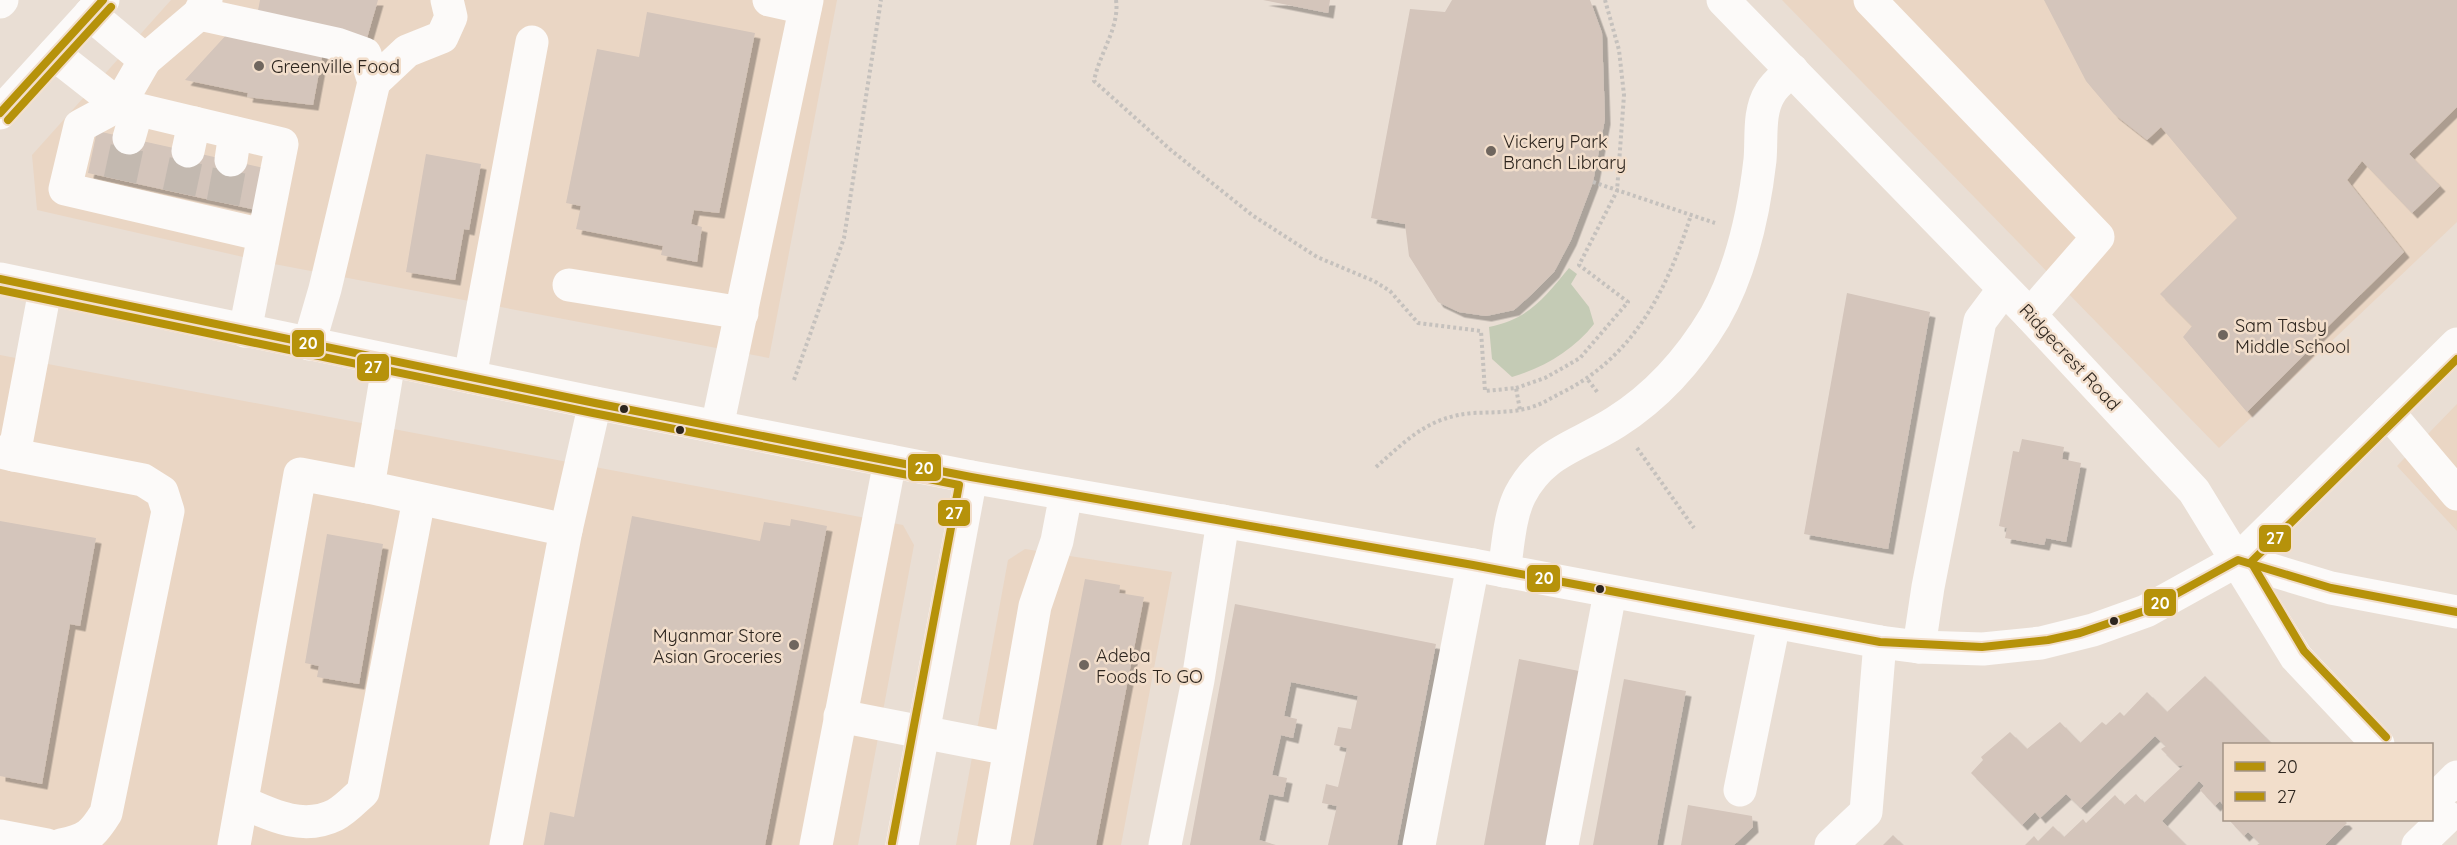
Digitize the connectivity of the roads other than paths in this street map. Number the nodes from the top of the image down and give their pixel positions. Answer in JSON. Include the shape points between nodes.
{"nodes":[{"id":1,"x":447,"y":0,"type":"edge"},
{"id":2,"x":769,"y":0,"type":"edge"},
{"id":3,"x":1723,"y":0,"type":"edge"},
{"id":4,"x":1870,"y":0,"type":"edge"},
{"id":5,"x":806,"y":4,"type":"edge"},
{"id":6,"x":97,"y":7,"type":"edge"},
{"id":7,"x":202,"y":7,"type":"edge"},
{"id":8,"x":532,"y":42,"type":"dead end"},
{"id":9,"x":54,"y":54,"type":"junction"},
{"id":10,"x":145,"y":60,"type":"junction"},
{"id":11,"x":1792,"y":70,"type":"junction"},
{"id":12,"x":374,"y":82,"type":"junction"},
{"id":13,"x":0,"y":113,"type":"edge"},
{"id":14,"x":128,"y":117,"type":"junction"},
{"id":15,"x":263,"y":235,"type":"junction"},
{"id":16,"x":0,"y":279,"type":"edge"},
{"id":17,"x":569,"y":285,"type":"dead end"},
{"id":18,"x":2004,"y":289,"type":"junction"},
{"id":19,"x":45,"y":290,"type":"junction"},
{"id":20,"x":742,"y":313,"type":"junction"},
{"id":21,"x":2030,"y":315,"type":"junction"},
{"id":22,"x":245,"y":331,"type":"junction"},
{"id":23,"x":309,"y":344,"type":"junction"},
{"id":24,"x":2457,"y":344,"type":"edge"},
{"id":25,"x":389,"y":361,"type":"junction"},
{"id":26,"x":470,"y":377,"type":"junction"},
{"id":27,"x":595,"y":403,"type":"junction"},
{"id":28,"x":2388,"y":412,"type":"junction"},
{"id":29,"x":717,"y":427,"type":"junction"},
{"id":30,"x":7,"y":453,"type":"edge"},
{"id":31,"x":890,"y":461,"type":"junction"},
{"id":32,"x":971,"y":477,"type":"junction"},
{"id":33,"x":368,"y":486,"type":"junction"},
{"id":34,"x":1066,"y":494,"type":"junction"},
{"id":35,"x":2457,"y":494,"type":"edge"},
{"id":36,"x":419,"y":499,"type":"junction"},
{"id":37,"x":1222,"y":521,"type":"junction"},
{"id":38,"x":566,"y":530,"type":"junction"},
{"id":39,"x":2238,"y":560,"type":"junction"},
{"id":40,"x":1489,"y":568,"type":"junction"},
{"id":41,"x":1610,"y":593,"type":"junction"},
{"id":42,"x":2457,"y":612,"type":"edge"},
{"id":43,"x":1774,"y":623,"type":"junction"},
{"id":44,"x":1880,"y":642,"type":"junction"},
{"id":45,"x":1919,"y":647,"type":"junction"},
{"id":46,"x":840,"y":716,"type":"junction"},
{"id":47,"x":923,"y":733,"type":"junction"},
{"id":48,"x":2377,"y":743,"type":"edge"},
{"id":49,"x":1009,"y":749,"type":"junction"},
{"id":50,"x":2457,"y":777,"type":"edge"},
{"id":51,"x":1740,"y":790,"type":"dead end"},
{"id":52,"x":242,"y":802,"type":"junction"},
{"id":53,"x":2442,"y":812,"type":"edge"},
{"id":54,"x":0,"y":836,"type":"edge"},
{"id":55,"x":47,"y":845,"type":"edge"},
{"id":56,"x":61,"y":845,"type":"edge"},
{"id":57,"x":234,"y":845,"type":"edge"},
{"id":58,"x":506,"y":845,"type":"edge"},
{"id":59,"x":816,"y":845,"type":"edge"},
{"id":60,"x":902,"y":845,"type":"edge"},
{"id":61,"x":993,"y":845,"type":"edge"},
{"id":62,"x":1165,"y":845,"type":"edge"},
{"id":63,"x":1419,"y":845,"type":"edge"},
{"id":64,"x":1562,"y":845,"type":"edge"},
{"id":65,"x":1831,"y":845,"type":"edge"},
{"id":66,"x":2418,"y":845,"type":"edge"}],
"edges":[{"from":1,"to":12,"type":"main road","via":[[451,17],[442,37],[407,51]]},
{"from":2,"to":5,"type":"main road"},
{"from":3,"to":11,"type":"main road","name":"Ridgecrest Road"},
{"from":4,"to":21,"type":"main road","via":[[2098,237]]},
{"from":5,"to":20,"type":"main road"},
{"from":6,"to":9,"type":"main road"},
{"from":6,"to":10,"type":"main road"},
{"from":7,"to":10,"type":"main road"},
{"from":7,"to":12,"type":"main road","via":[[365,54]]},
{"from":8,"to":26,"type":"main road"},
{"from":9,"to":13,"type":"main road"},
{"from":9,"to":14,"type":"main road"},
{"from":10,"to":14,"type":"main road"},
{"from":11,"to":18,"type":"main road","name":"Ridgecrest Road"},
{"from":11,"to":40,"type":"main road","via":[[1770,93],[1762,118],[1760,160],[1746,233],[1734,275],[1716,315],[1690,356],[1657,390],[1617,421],[1541,465],[1520,496]]},
{"from":12,"to":23,"type":"main road"},
{"from":14,"to":15,"type":"main road","via":[[233,147],[282,144]]},
{"from":14,"to":15,"type":"main road","via":[[80,126],[65,189],[118,191],[221,214]]},
{"from":15,"to":22,"type":"main road"},
{"from":16,"to":19,"type":"main road"},
{"from":17,"to":20,"type":"main road"},
{"from":18,"to":21,"type":"main road","name":"Ridgecrest Road"},
{"from":18,"to":45,"type":"main road","via":[[1980,321]]},
{"from":19,"to":22,"type":"main road"},
{"from":19,"to":30,"type":"main road"},
{"from":20,"to":29,"type":"main road"},
{"from":21,"to":39,"type":"main road","name":"Ridgecrest Road","via":[[2194,491]]},
{"from":22,"to":23,"type":"main road"},
{"from":23,"to":25,"type":"main road"},
{"from":24,"to":28,"type":"main road"},
{"from":25,"to":26,"type":"main road"},
{"from":25,"to":33,"type":"main road"},
{"from":26,"to":27,"type":"main road"},
{"from":27,"to":29,"type":"main road"},
{"from":27,"to":38,"type":"main road"},
{"from":28,"to":35,"type":"main road"},
{"from":28,"to":39,"type":"main road"},
{"from":29,"to":31,"type":"main road"},
{"from":30,"to":56,"type":"main road","via":[[143,480],[162,492],[168,511],[106,813],[94,833]]},
{"from":31,"to":32,"type":"main road"},
{"from":31,"to":46,"type":"main road"},
{"from":32,"to":34,"type":"main road"},
{"from":32,"to":47,"type":"main road"},
{"from":33,"to":36,"type":"main road"},
{"from":33,"to":52,"type":"main road","via":[[300,474]]},
{"from":34,"to":37,"type":"main road"},
{"from":34,"to":49,"type":"main road","via":[[1057,541],[1035,606]]},
{"from":36,"to":38,"type":"main road"},
{"from":36,"to":52,"type":"main road","via":[[363,792],[336,815],[313,822],[282,819]]},
{"from":37,"to":40,"type":"main road"},
{"from":37,"to":62,"type":"main road","via":[[1198,680]]},
{"from":38,"to":58,"type":"main road"},
{"from":39,"to":42,"type":"main road","via":[[2331,588]]},
{"from":39,"to":45,"type":"main road","via":[[2146,610],[2093,630],[2041,643],[1995,648]]},
{"from":39,"to":48,"type":"main road","name":"Ridgecrest Road","via":[[2296,657]]},
{"from":40,"to":41,"type":"main road"},
{"from":40,"to":63,"type":"main road"},
{"from":41,"to":43,"type":"main road"},
{"from":41,"to":64,"type":"main road"},
{"from":43,"to":44,"type":"main road"},
{"from":43,"to":51,"type":"main road"},
{"from":44,"to":45,"type":"main road"},
{"from":44,"to":65,"type":"main road","via":[[1866,812]]},
{"from":46,"to":47,"type":"main road"},
{"from":46,"to":59,"type":"main road"},
{"from":47,"to":49,"type":"main road"},
{"from":47,"to":60,"type":"main road"},
{"from":49,"to":61,"type":"main road"},
{"from":50,"to":53,"type":"main road"},
{"from":52,"to":57,"type":"main road"},
{"from":53,"to":66,"type":"main road"},
{"from":54,"to":55,"type":"main road"}]}
